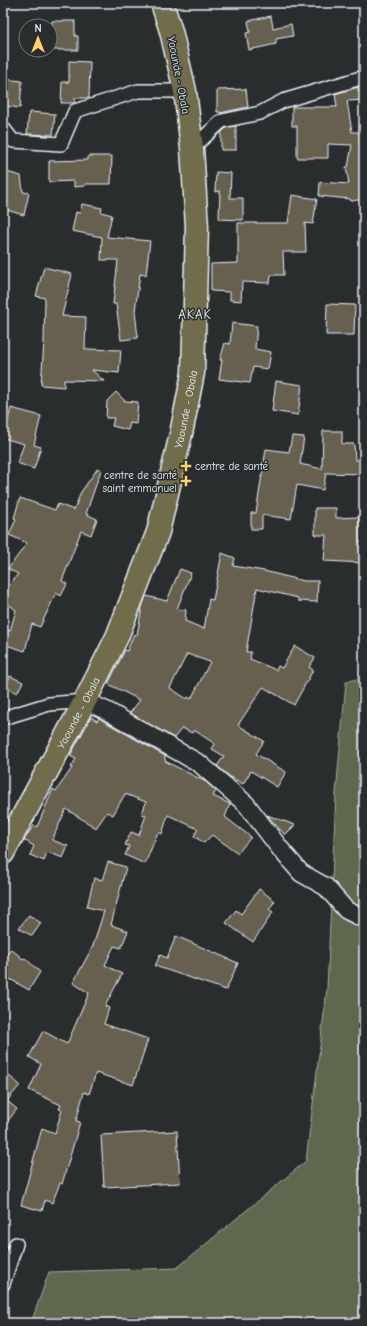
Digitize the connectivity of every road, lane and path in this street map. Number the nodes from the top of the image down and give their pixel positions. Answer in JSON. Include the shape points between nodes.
{"nodes":[{"id":1,"x":162,"y":3,"type":"edge"},
{"id":2,"x":364,"y":77,"type":"edge"},
{"id":3,"x":185,"y":91,"type":"junction"},
{"id":4,"x":3,"y":128,"type":"edge"},
{"id":5,"x":192,"y":148,"type":"junction"},
{"id":6,"x":85,"y":701,"type":"junction"},
{"id":7,"x":3,"y":718,"type":"edge"},
{"id":8,"x":3,"y":852,"type":"edge"},
{"id":9,"x":364,"y":919,"type":"edge"},
{"id":10,"x":16,"y":1244,"type":"dead end"},
{"id":11,"x":3,"y":1284,"type":"edge"}],
"edges":[{"from":1,"to":3,"type":"highway","name":"Yaounde - Obala"},
{"from":2,"to":5,"type":"street","via":[[283,101],[260,113],[222,121]]},
{"from":3,"to":4,"type":"street","via":[[138,91],[75,111],[61,144],[13,141]]},
{"from":3,"to":5,"type":"highway","name":"Yaounde - Obala"},
{"from":5,"to":6,"type":"highway","name":"Yaounde - Obala","via":[[197,227],[195,314],[192,373],[182,434],[158,532],[117,637]]},
{"from":6,"to":7,"type":"street","via":[[49,704]]},
{"from":6,"to":8,"type":"highway","name":"Yaounde - Obala"},
{"from":6,"to":9,"type":"street","via":[[200,764],[246,804],[282,852],[302,873],[326,887],[346,910]]},
{"from":10,"to":11,"type":"street"}]}
